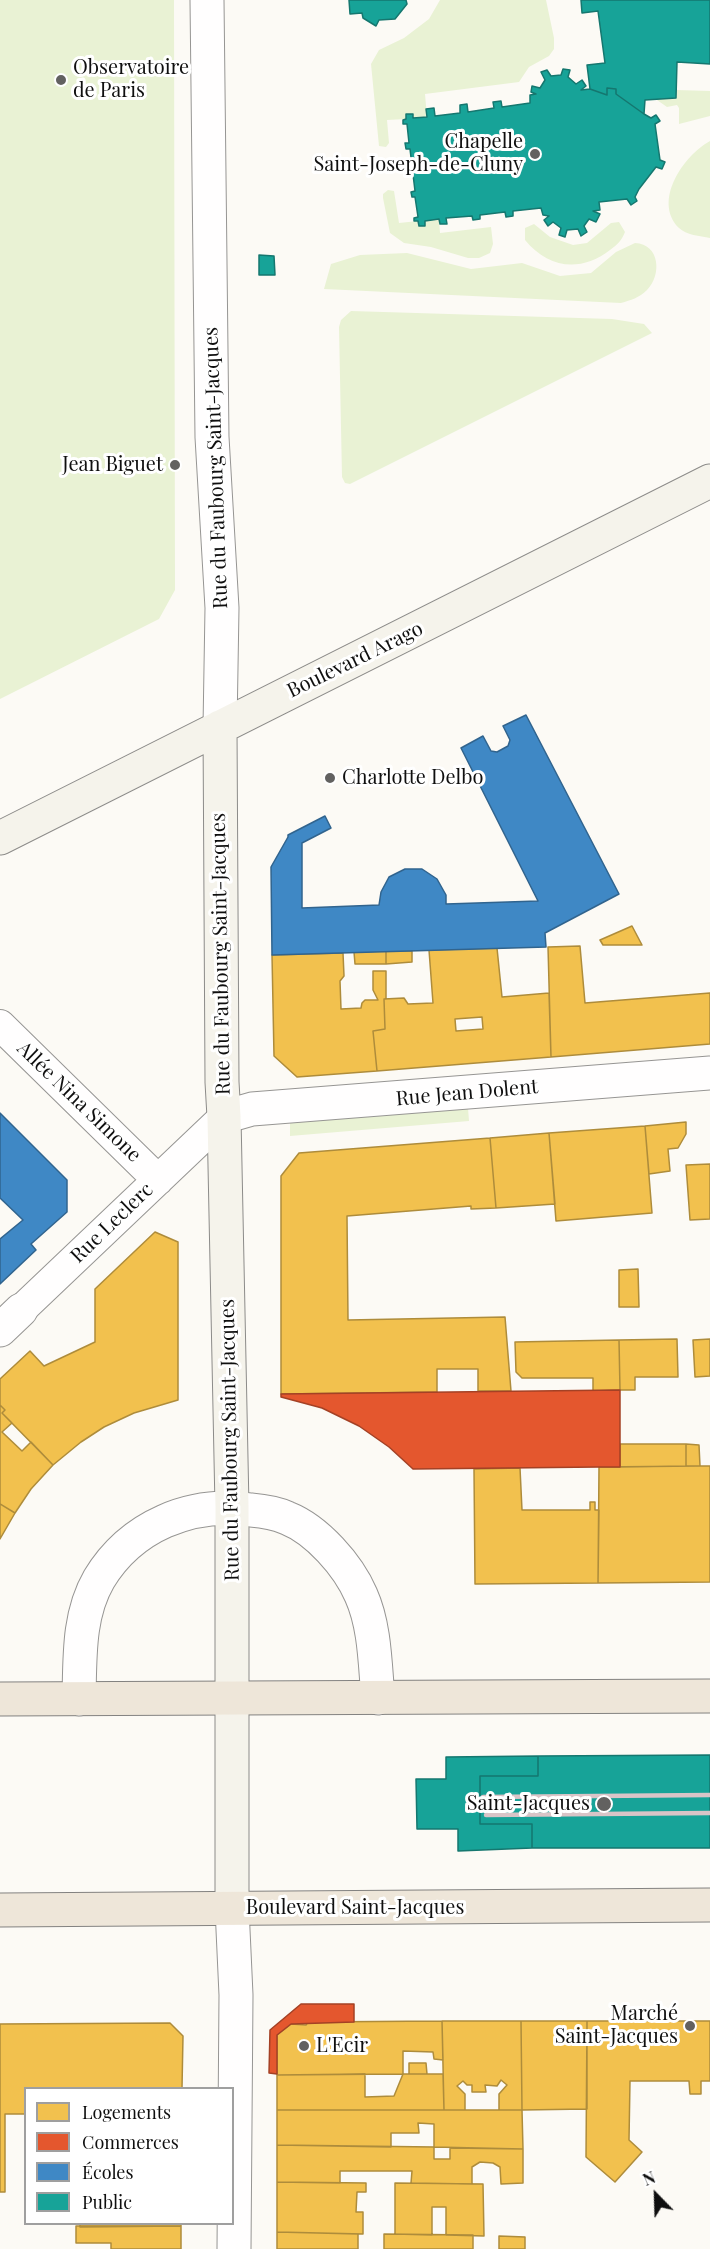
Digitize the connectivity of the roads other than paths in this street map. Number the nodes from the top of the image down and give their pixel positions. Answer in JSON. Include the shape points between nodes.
{"nodes":[{"id":1,"x":207,"y":0,"type":"edge"},
{"id":2,"x":710,"y":481,"type":"edge"},
{"id":3,"x":220,"y":728,"type":"junction"},
{"id":4,"x":0,"y":838,"type":"edge"},
{"id":5,"x":0,"y":1025,"type":"edge"},
{"id":6,"x":710,"y":1073,"type":"edge"},
{"id":7,"x":224,"y":1117,"type":"junction"},
{"id":8,"x":158,"y":1180,"type":"junction"},
{"id":9,"x":11,"y":1320,"type":"edge"},
{"id":10,"x":232,"y":1507,"type":"junction"},
{"id":11,"x":710,"y":1696,"type":"edge"},
{"id":12,"x":233,"y":1698,"type":"junction"},
{"id":13,"x":378,"y":1698,"type":"junction"},
{"id":14,"x":0,"y":1699,"type":"edge"},
{"id":15,"x":80,"y":1699,"type":"junction"},
{"id":16,"x":710,"y":1905,"type":"edge"},
{"id":17,"x":232,"y":1908,"type":"junction"},
{"id":18,"x":0,"y":1910,"type":"edge"},
{"id":19,"x":234,"y":2249,"type":"edge"}],
"edges":[{"from":1,"to":3,"type":"street","name":"Rue du Faubourg Saint-Jacques","via":[[212,437],[222,608]]},
{"from":2,"to":3,"type":"main road","name":"Boulevard Arago"},
{"from":3,"to":4,"type":"main road","name":"Boulevard Arago"},
{"from":3,"to":7,"type":"main road","name":"Rue du Faubourg Saint-Jacques"},
{"from":5,"to":8,"type":"street","name":"Allée Nina Simone"},
{"from":6,"to":7,"type":"street","name":"Rue Jean Dolent","via":[[252,1109]]},
{"from":7,"to":8,"type":"street","name":"Rue Leclerc"},
{"from":7,"to":10,"type":"main road","name":"Rue du Faubourg Saint-Jacques"},
{"from":8,"to":9,"type":"street","name":"Rue Leclerc"},
{"from":10,"to":12,"type":"main road","name":"Rue du Faubourg Saint-Jacques"},
{"from":10,"to":13,"type":"street","via":[[288,1518],[333,1552],[348,1571],[368,1613]]},
{"from":10,"to":15,"type":"street","via":[[176,1515],[132,1541],[110,1564],[92,1592],[86,1613],[81,1637]]},
{"from":11,"to":13,"type":"main road"},
{"from":12,"to":13,"type":"main road"},
{"from":12,"to":15,"type":"main road"},
{"from":12,"to":17,"type":"main road","name":"Rue du Faubourg Saint-Jacques"},
{"from":14,"to":15,"type":"main road"},
{"from":16,"to":17,"type":"main road","name":"Boulevard Saint-Jacques"},
{"from":17,"to":18,"type":"main road","name":"Boulevard Saint-Jacques"},
{"from":17,"to":19,"type":"street","via":[[236,1995]]}]}
